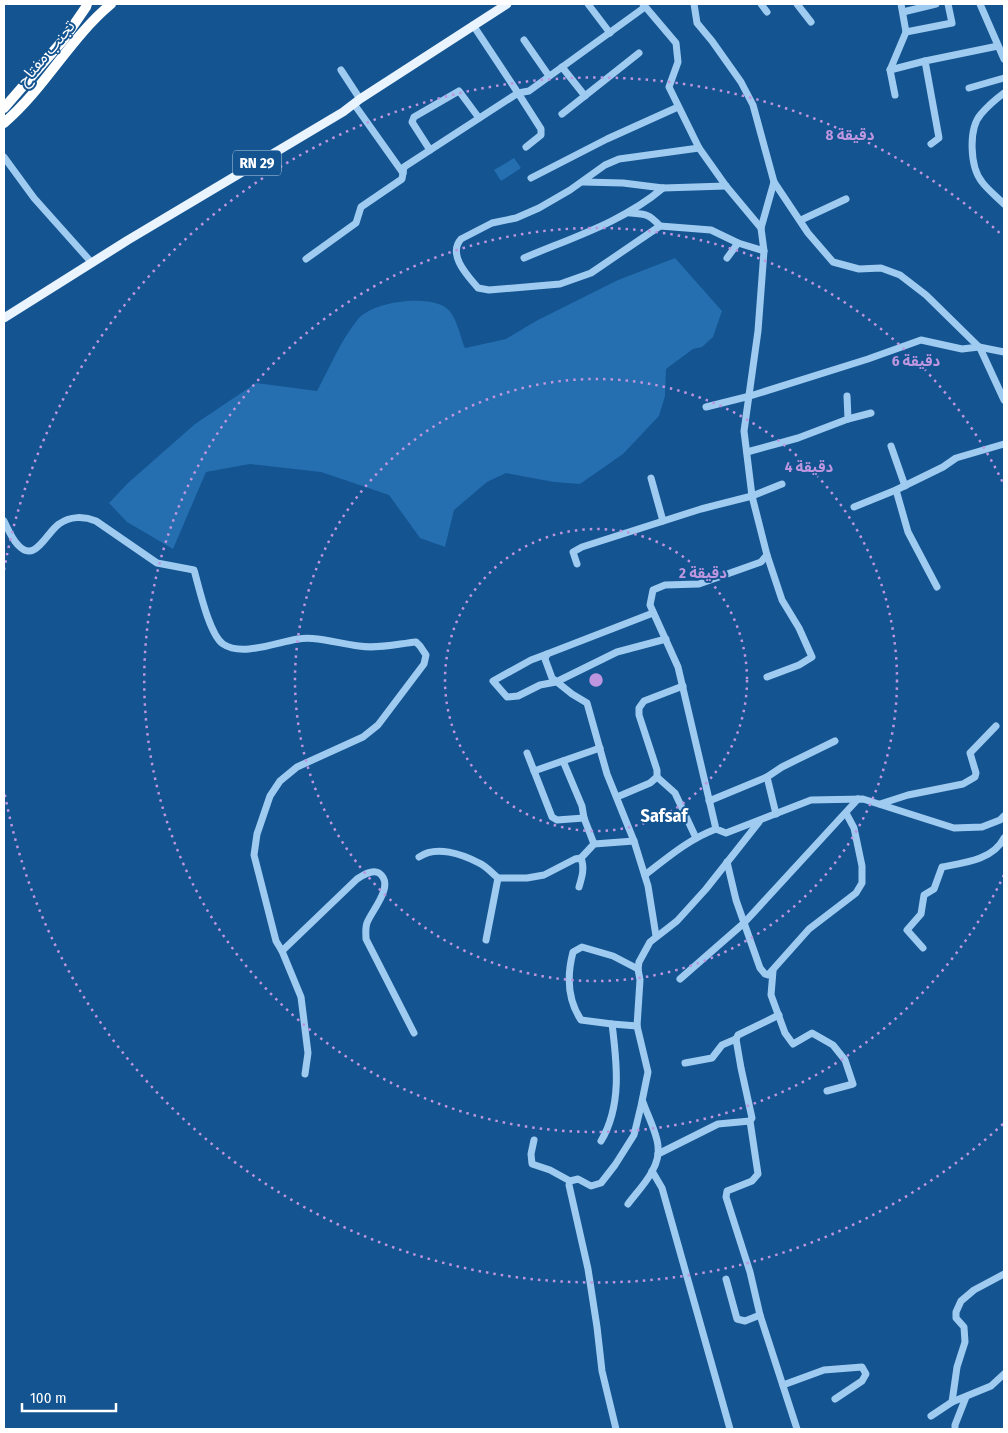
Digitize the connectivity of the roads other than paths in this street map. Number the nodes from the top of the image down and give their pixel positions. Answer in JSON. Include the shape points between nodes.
{"nodes":[{"id":1,"x":87,"y":4,"type":"edge"},
{"id":2,"x":111,"y":4,"type":"edge"},
{"id":3,"x":507,"y":4,"type":"edge"},
{"id":4,"x":588,"y":4,"type":"edge"},
{"id":5,"x":694,"y":4,"type":"edge"},
{"id":6,"x":761,"y":4,"type":"edge"},
{"id":7,"x":797,"y":4,"type":"edge"},
{"id":8,"x":901,"y":4,"type":"edge"},
{"id":9,"x":936,"y":4,"type":"edge"},
{"id":10,"x":948,"y":4,"type":"edge"},
{"id":11,"x":980,"y":4,"type":"edge"},
{"id":12,"x":644,"y":5,"type":"edge"},
{"id":13,"x":767,"y":12,"type":"dead end"},
{"id":14,"x":902,"y":12,"type":"junction"},
{"id":15,"x":811,"y":22,"type":"dead end"},
{"id":16,"x":473,"y":25,"type":"junction"},
{"id":17,"x":906,"y":32,"type":"junction"},
{"id":18,"x":610,"y":33,"type":"junction"},
{"id":19,"x":524,"y":40,"type":"dead end"},
{"id":20,"x":998,"y":46,"type":"junction"},
{"id":21,"x":639,"y":53,"type":"dead end"},
{"id":22,"x":1004,"y":59,"type":"edge"},
{"id":23,"x":925,"y":61,"type":"junction"},
{"id":24,"x":562,"y":67,"type":"junction"},
{"id":25,"x":341,"y":70,"type":"dead end"},
{"id":26,"x":890,"y":70,"type":"junction"},
{"id":27,"x":549,"y":76,"type":"junction"},
{"id":28,"x":1004,"y":78,"type":"edge"},
{"id":29,"x":969,"y":88,"type":"dead end"},
{"id":30,"x":518,"y":93,"type":"junction"},
{"id":31,"x":1004,"y":93,"type":"edge"},
{"id":32,"x":895,"y":95,"type":"dead end"},
{"id":33,"x":585,"y":96,"type":"junction"},
{"id":34,"x":357,"y":101,"type":"junction"},
{"id":35,"x":678,"y":107,"type":"junction"},
{"id":36,"x":4,"y":108,"type":"edge"},
{"id":37,"x":562,"y":114,"type":"dead end"},
{"id":38,"x":479,"y":118,"type":"junction"},
{"id":39,"x":4,"y":123,"type":"edge"},
{"id":40,"x":931,"y":144,"type":"dead end"},
{"id":41,"x":526,"y":147,"type":"dead end"},
{"id":42,"x":699,"y":148,"type":"junction"},
{"id":43,"x":430,"y":150,"type":"junction"},
{"id":44,"x":4,"y":157,"type":"edge"},
{"id":45,"x":403,"y":173,"type":"junction"},
{"id":46,"x":532,"y":178,"type":"dead end"},
{"id":47,"x":583,"y":182,"type":"junction"},
{"id":48,"x":774,"y":182,"type":"junction"},
{"id":49,"x":726,"y":186,"type":"junction"},
{"id":50,"x":663,"y":188,"type":"junction"},
{"id":51,"x":846,"y":199,"type":"dead end"},
{"id":52,"x":1004,"y":204,"type":"edge"},
{"id":53,"x":629,"y":213,"type":"junction"},
{"id":54,"x":801,"y":220,"type":"junction"},
{"id":55,"x":660,"y":226,"type":"junction"},
{"id":56,"x":760,"y":228,"type":"junction"},
{"id":57,"x":738,"y":243,"type":"junction"},
{"id":58,"x":764,"y":251,"type":"junction"},
{"id":59,"x":306,"y":258,"type":"dead end"},
{"id":60,"x":524,"y":258,"type":"dead end"},
{"id":61,"x":727,"y":258,"type":"dead end"},
{"id":62,"x":92,"y":263,"type":"junction"},
{"id":63,"x":4,"y":318,"type":"edge"},
{"id":64,"x":979,"y":347,"type":"junction"},
{"id":65,"x":1004,"y":352,"type":"edge"},
{"id":66,"x":750,"y":396,"type":"junction"},
{"id":67,"x":847,"y":396,"type":"dead end"},
{"id":68,"x":1004,"y":400,"type":"edge"},
{"id":69,"x":706,"y":407,"type":"dead end"},
{"id":70,"x":871,"y":413,"type":"dead end"},
{"id":71,"x":848,"y":419,"type":"junction"},
{"id":72,"x":1004,"y":444,"type":"edge"},
{"id":73,"x":890,"y":446,"type":"dead end"},
{"id":74,"x":747,"y":452,"type":"junction"},
{"id":75,"x":651,"y":478,"type":"dead end"},
{"id":76,"x":782,"y":484,"type":"dead end"},
{"id":77,"x":905,"y":486,"type":"junction"},
{"id":78,"x":896,"y":490,"type":"junction"},
{"id":79,"x":752,"y":496,"type":"junction"},
{"id":80,"x":854,"y":507,"type":"dead end"},
{"id":81,"x":664,"y":521,"type":"junction"},
{"id":82,"x":4,"y":522,"type":"edge"},
{"id":83,"x":767,"y":555,"type":"junction"},
{"id":84,"x":577,"y":564,"type":"dead end"},
{"id":85,"x":937,"y":587,"type":"dead end"},
{"id":86,"x":653,"y":613,"type":"junction"},
{"id":87,"x":666,"y":638,"type":"junction"},
{"id":88,"x":547,"y":654,"type":"junction"},
{"id":89,"x":767,"y":677,"type":"dead end"},
{"id":90,"x":556,"y":682,"type":"junction"},
{"id":91,"x":683,"y":686,"type":"junction"},
{"id":92,"x":996,"y":726,"type":"dead end"},
{"id":93,"x":835,"y":741,"type":"dead end"},
{"id":94,"x":600,"y":748,"type":"junction"},
{"id":95,"x":528,"y":753,"type":"dead end"},
{"id":96,"x":563,"y":761,"type":"junction"},
{"id":97,"x":534,"y":771,"type":"junction"},
{"id":98,"x":657,"y":777,"type":"junction"},
{"id":99,"x":767,"y":777,"type":"junction"},
{"id":100,"x":617,"y":797,"type":"junction"},
{"id":101,"x":858,"y":799,"type":"junction"},
{"id":102,"x":709,"y":801,"type":"junction"},
{"id":103,"x":880,"y":804,"type":"junction"},
{"id":104,"x":846,"y":813,"type":"junction"},
{"id":105,"x":776,"y":814,"type":"junction"},
{"id":106,"x":1004,"y":816,"type":"edge"},
{"id":107,"x":584,"y":818,"type":"junction"},
{"id":108,"x":760,"y":821,"type":"junction"},
{"id":109,"x":716,"y":829,"type":"junction"},
{"id":110,"x":696,"y":838,"type":"junction"},
{"id":111,"x":1004,"y":838,"type":"edge"},
{"id":112,"x":634,"y":841,"type":"junction"},
{"id":113,"x":594,"y":844,"type":"junction"},
{"id":114,"x":418,"y":857,"type":"dead end"},
{"id":115,"x":581,"y":858,"type":"junction"},
{"id":116,"x":727,"y":862,"type":"junction"},
{"id":117,"x":645,"y":876,"type":"junction"},
{"id":118,"x":498,"y":878,"type":"junction"},
{"id":119,"x":579,"y":887,"type":"dead end"},
{"id":120,"x":744,"y":923,"type":"junction"},
{"id":121,"x":656,"y":936,"type":"junction"},
{"id":122,"x":486,"y":940,"type":"dead end"},
{"id":123,"x":923,"y":948,"type":"dead end"},
{"id":124,"x":282,"y":952,"type":"junction"},
{"id":125,"x":638,"y":969,"type":"junction"},
{"id":126,"x":773,"y":971,"type":"junction"},
{"id":127,"x":680,"y":979,"type":"dead end"},
{"id":128,"x":779,"y":1015,"type":"junction"},
{"id":129,"x":612,"y":1024,"type":"junction"},
{"id":130,"x":636,"y":1026,"type":"junction"},
{"id":131,"x":414,"y":1033,"type":"dead end"},
{"id":132,"x":736,"y":1039,"type":"junction"},
{"id":133,"x":685,"y":1062,"type":"dead end"},
{"id":134,"x":305,"y":1074,"type":"dead end"},
{"id":135,"x":827,"y":1091,"type":"dead end"},
{"id":136,"x":641,"y":1098,"type":"junction"},
{"id":137,"x":750,"y":1121,"type":"junction"},
{"id":138,"x":534,"y":1140,"type":"dead end"},
{"id":139,"x":601,"y":1141,"type":"dead end"},
{"id":140,"x":658,"y":1154,"type":"junction"},
{"id":141,"x":652,"y":1172,"type":"junction"},
{"id":142,"x":570,"y":1181,"type":"junction"},
{"id":143,"x":628,"y":1204,"type":"dead end"},
{"id":144,"x":1004,"y":1274,"type":"edge"},
{"id":145,"x":726,"y":1279,"type":"dead end"},
{"id":146,"x":760,"y":1315,"type":"junction"},
{"id":147,"x":1004,"y":1374,"type":"edge"},
{"id":148,"x":783,"y":1385,"type":"junction"},
{"id":149,"x":966,"y":1397,"type":"junction"},
{"id":150,"x":835,"y":1399,"type":"dead end"},
{"id":151,"x":952,"y":1402,"type":"junction"},
{"id":152,"x":931,"y":1416,"type":"dead end"},
{"id":153,"x":616,"y":1429,"type":"edge"},
{"id":154,"x":730,"y":1429,"type":"edge"},
{"id":155,"x":796,"y":1429,"type":"edge"},
{"id":156,"x":955,"y":1429,"type":"edge"}],
"edges":[{"from":1,"to":36,"type":"highway","name":"تجنب مفتاح","via":[[64,39]]},
{"from":2,"to":39,"type":"highway","name":"تجنب مفتاح"},
{"from":3,"to":16,"type":"main road","number":"RN 29"},
{"from":4,"to":18,"type":"street"},
{"from":5,"to":48,"type":"street","via":[[697,23],[742,82],[753,105]]},
{"from":6,"to":13,"type":"street"},
{"from":7,"to":15,"type":"street"},
{"from":8,"to":14,"type":"street"},
{"from":9,"to":14,"type":"street"},
{"from":10,"to":17,"type":"street","via":[[952,23]]},
{"from":11,"to":20,"type":"street"},
{"from":12,"to":18,"type":"street"},
{"from":12,"to":35,"type":"street","via":[[676,43],[678,62],[669,87]]},
{"from":14,"to":17,"type":"street"},
{"from":16,"to":30,"type":"street"},
{"from":16,"to":34,"type":"main road","number":"RN 29"},
{"from":17,"to":26,"type":"street"},
{"from":18,"to":24,"type":"street"},
{"from":19,"to":27,"type":"street"},
{"from":20,"to":22,"type":"street"},
{"from":20,"to":23,"type":"street"},
{"from":21,"to":33,"type":"street"},
{"from":23,"to":26,"type":"street"},
{"from":23,"to":40,"type":"street","via":[[939,138]]},
{"from":24,"to":27,"type":"street"},
{"from":24,"to":33,"type":"street"},
{"from":25,"to":34,"type":"street"},
{"from":26,"to":32,"type":"street"},
{"from":27,"to":30,"type":"street","via":[[529,91]]},
{"from":28,"to":29,"type":"street"},
{"from":30,"to":38,"type":"street"},
{"from":30,"to":41,"type":"street","via":[[541,129],[541,135]]},
{"from":31,"to":52,"type":"street","via":[[979,116],[973,131],[972,149],[974,166],[981,181]]},
{"from":33,"to":37,"type":"street"},
{"from":34,"to":45,"type":"street"},
{"from":34,"to":62,"type":"main road","number":"RN 29"},
{"from":35,"to":42,"type":"street"},
{"from":35,"to":46,"type":"street"},
{"from":38,"to":43,"type":"street"},
{"from":38,"to":43,"type":"street","via":[[459,91],[414,117],[412,122]]},
{"from":42,"to":47,"type":"street","via":[[619,159],[606,164]]},
{"from":42,"to":49,"type":"street"},
{"from":43,"to":45,"type":"street","via":[[404,167]]},
{"from":44,"to":62,"type":"street","via":[[34,198]]},
{"from":45,"to":59,"type":"street","via":[[402,179],[361,207],[356,223]]},
{"from":47,"to":50,"type":"street"},
{"from":47,"to":55,"type":"street","via":[[539,208],[516,218],[492,223],[458,242],[456,251],[460,266],[478,288],[490,290],[560,284],[591,273]]},
{"from":48,"to":54,"type":"street"},
{"from":48,"to":56,"type":"street"},
{"from":49,"to":50,"type":"street"},
{"from":49,"to":56,"type":"street"},
{"from":50,"to":53,"type":"street"},
{"from":51,"to":54,"type":"street"},
{"from":53,"to":55,"type":"street","via":[[650,216]]},
{"from":53,"to":60,"type":"street"},
{"from":54,"to":64,"type":"street","via":[[833,262],[859,268],[881,268],[900,275],[926,295]]},
{"from":55,"to":57,"type":"street","via":[[710,230]]},
{"from":56,"to":58,"type":"street"},
{"from":57,"to":58,"type":"street"},
{"from":57,"to":61,"type":"street"},
{"from":58,"to":66,"type":"street"},
{"from":62,"to":63,"type":"main road","number":"RN 29"},
{"from":64,"to":65,"type":"street"},
{"from":64,"to":66,"type":"street","via":[[962,349],[921,340]]},
{"from":64,"to":68,"type":"street"},
{"from":66,"to":69,"type":"street"},
{"from":66,"to":74,"type":"street","via":[[744,431]]},
{"from":67,"to":71,"type":"street"},
{"from":70,"to":71,"type":"street"},
{"from":71,"to":74,"type":"street","via":[[798,438]]},
{"from":72,"to":77,"type":"street","via":[[956,458]]},
{"from":73,"to":77,"type":"street"},
{"from":74,"to":79,"type":"street"},
{"from":75,"to":81,"type":"street"},
{"from":76,"to":79,"type":"street"},
{"from":77,"to":78,"type":"street"},
{"from":78,"to":80,"type":"street"},
{"from":78,"to":85,"type":"street","via":[[908,532]]},
{"from":79,"to":81,"type":"street"},
{"from":79,"to":83,"type":"street"},
{"from":81,"to":84,"type":"street","via":[[582,547],[573,552]]},
{"from":82,"to":124,"type":"street","via":[[18,545],[30,552],[37,550],[60,523],[86,517],[157,563],[194,570],[213,630],[229,647],[250,648],[300,638],[360,647],[416,642],[426,655],[424,664],[378,725],[364,737],[297,767],[280,781],[270,796],[257,834],[254,855],[276,941]]},
{"from":83,"to":86,"type":"street","via":[[760,562],[699,584],[665,585],[653,590],[650,605]]},
{"from":83,"to":89,"type":"street","via":[[782,600],[812,657]]},
{"from":86,"to":87,"type":"street"},
{"from":86,"to":88,"type":"street"},
{"from":87,"to":90,"type":"street","via":[[617,652]]},
{"from":87,"to":91,"type":"street"},
{"from":88,"to":90,"type":"street","via":[[547,669]]},
{"from":88,"to":90,"type":"street","via":[[493,681],[507,697]]},
{"from":90,"to":94,"type":"street","via":[[587,702]]},
{"from":91,"to":98,"type":"street","via":[[644,701],[639,708]]},
{"from":91,"to":102,"type":"street"},
{"from":92,"to":103,"type":"street","via":[[970,753],[975,777],[963,784]]},
{"from":93,"to":99,"type":"street"},
{"from":94,"to":96,"type":"street"},
{"from":94,"to":100,"type":"street"},
{"from":95,"to":97,"type":"street"},
{"from":96,"to":97,"type":"street"},
{"from":96,"to":107,"type":"street"},
{"from":97,"to":107,"type":"street","via":[[552,818]]},
{"from":98,"to":100,"type":"street","via":[[650,784]]},
{"from":98,"to":110,"type":"street","via":[[675,793]]},
{"from":99,"to":102,"type":"street"},
{"from":99,"to":105,"type":"street"},
{"from":100,"to":112,"type":"street"},
{"from":101,"to":103,"type":"street"},
{"from":101,"to":104,"type":"street"},
{"from":101,"to":105,"type":"street","via":[[811,800]]},
{"from":102,"to":109,"type":"street"},
{"from":103,"to":106,"type":"street","via":[[954,828],[982,827]]},
{"from":104,"to":120,"type":"street"},
{"from":104,"to":126,"type":"street","via":[[854,828],[862,882],[856,893],[809,929]]},
{"from":105,"to":108,"type":"street"},
{"from":107,"to":113,"type":"street"},
{"from":108,"to":109,"type":"street","via":[[726,833]]},
{"from":108,"to":116,"type":"street"},
{"from":109,"to":110,"type":"street"},
{"from":110,"to":117,"type":"street"},
{"from":111,"to":123,"type":"street","via":[[1000,845],[982,857],[942,867],[934,889],[924,895],[921,914],[907,930]]},
{"from":112,"to":113,"type":"street"},
{"from":112,"to":117,"type":"street"},
{"from":113,"to":115,"type":"street"},
{"from":114,"to":118,"type":"street","via":[[431,851],[449,852],[480,863]]},
{"from":115,"to":118,"type":"street","via":[[544,875]]},
{"from":115,"to":119,"type":"street","via":[[583,873]]},
{"from":116,"to":120,"type":"street"},
{"from":116,"to":121,"type":"street","via":[[677,922]]},
{"from":117,"to":121,"type":"street"},
{"from":118,"to":122,"type":"street"},
{"from":120,"to":126,"type":"street","via":[[760,968],[765,974]]},
{"from":120,"to":127,"type":"street"},
{"from":121,"to":125,"type":"street"},
{"from":124,"to":131,"type":"street","via":[[357,879],[366,873],[380,874],[385,881],[384,892],[367,924],[366,939]]},
{"from":124,"to":134,"type":"street","via":[[301,997],[308,1053]]},
{"from":125,"to":129,"type":"street","via":[[613,956],[582,947],[573,952],[569,970],[573,1008],[581,1020]]},
{"from":125,"to":130,"type":"street"},
{"from":126,"to":128,"type":"street","via":[[771,995]]},
{"from":128,"to":132,"type":"street","via":[[738,1035]]},
{"from":128,"to":135,"type":"street","via":[[785,1033],[794,1044],[812,1033],[833,1045],[845,1060],[852,1084]]},
{"from":129,"to":130,"type":"street"},
{"from":129,"to":139,"type":"street","via":[[616,1086],[609,1128]]},
{"from":130,"to":136,"type":"street","via":[[648,1072]]},
{"from":132,"to":133,"type":"street","via":[[722,1045],[712,1058]]},
{"from":132,"to":137,"type":"street"},
{"from":136,"to":140,"type":"street","via":[[658,1145]]},
{"from":136,"to":142,"type":"street","via":[[634,1135],[601,1183],[592,1186],[578,1179]]},
{"from":137,"to":140,"type":"street","via":[[718,1124]]},
{"from":137,"to":146,"type":"street","via":[[758,1174],[752,1181],[727,1191],[726,1198]]},
{"from":138,"to":142,"type":"street","via":[[532,1164]]},
{"from":140,"to":141,"type":"street"},
{"from":141,"to":143,"type":"street"},
{"from":141,"to":154,"type":"street","via":[[662,1188]]},
{"from":142,"to":153,"type":"street","via":[[598,1327],[602,1371]]},
{"from":144,"to":151,"type":"street","via":[[974,1290],[961,1301],[956,1312],[956,1318],[964,1327],[965,1342]]},
{"from":145,"to":146,"type":"street","via":[[737,1319],[745,1321]]},
{"from":146,"to":148,"type":"street"},
{"from":147,"to":149,"type":"street","via":[[991,1386]]},
{"from":148,"to":150,"type":"street","via":[[824,1370],[862,1368],[866,1374],[862,1382]]},
{"from":148,"to":155,"type":"street"},
{"from":149,"to":151,"type":"street"},
{"from":149,"to":156,"type":"street"},
{"from":151,"to":152,"type":"street"}]}
